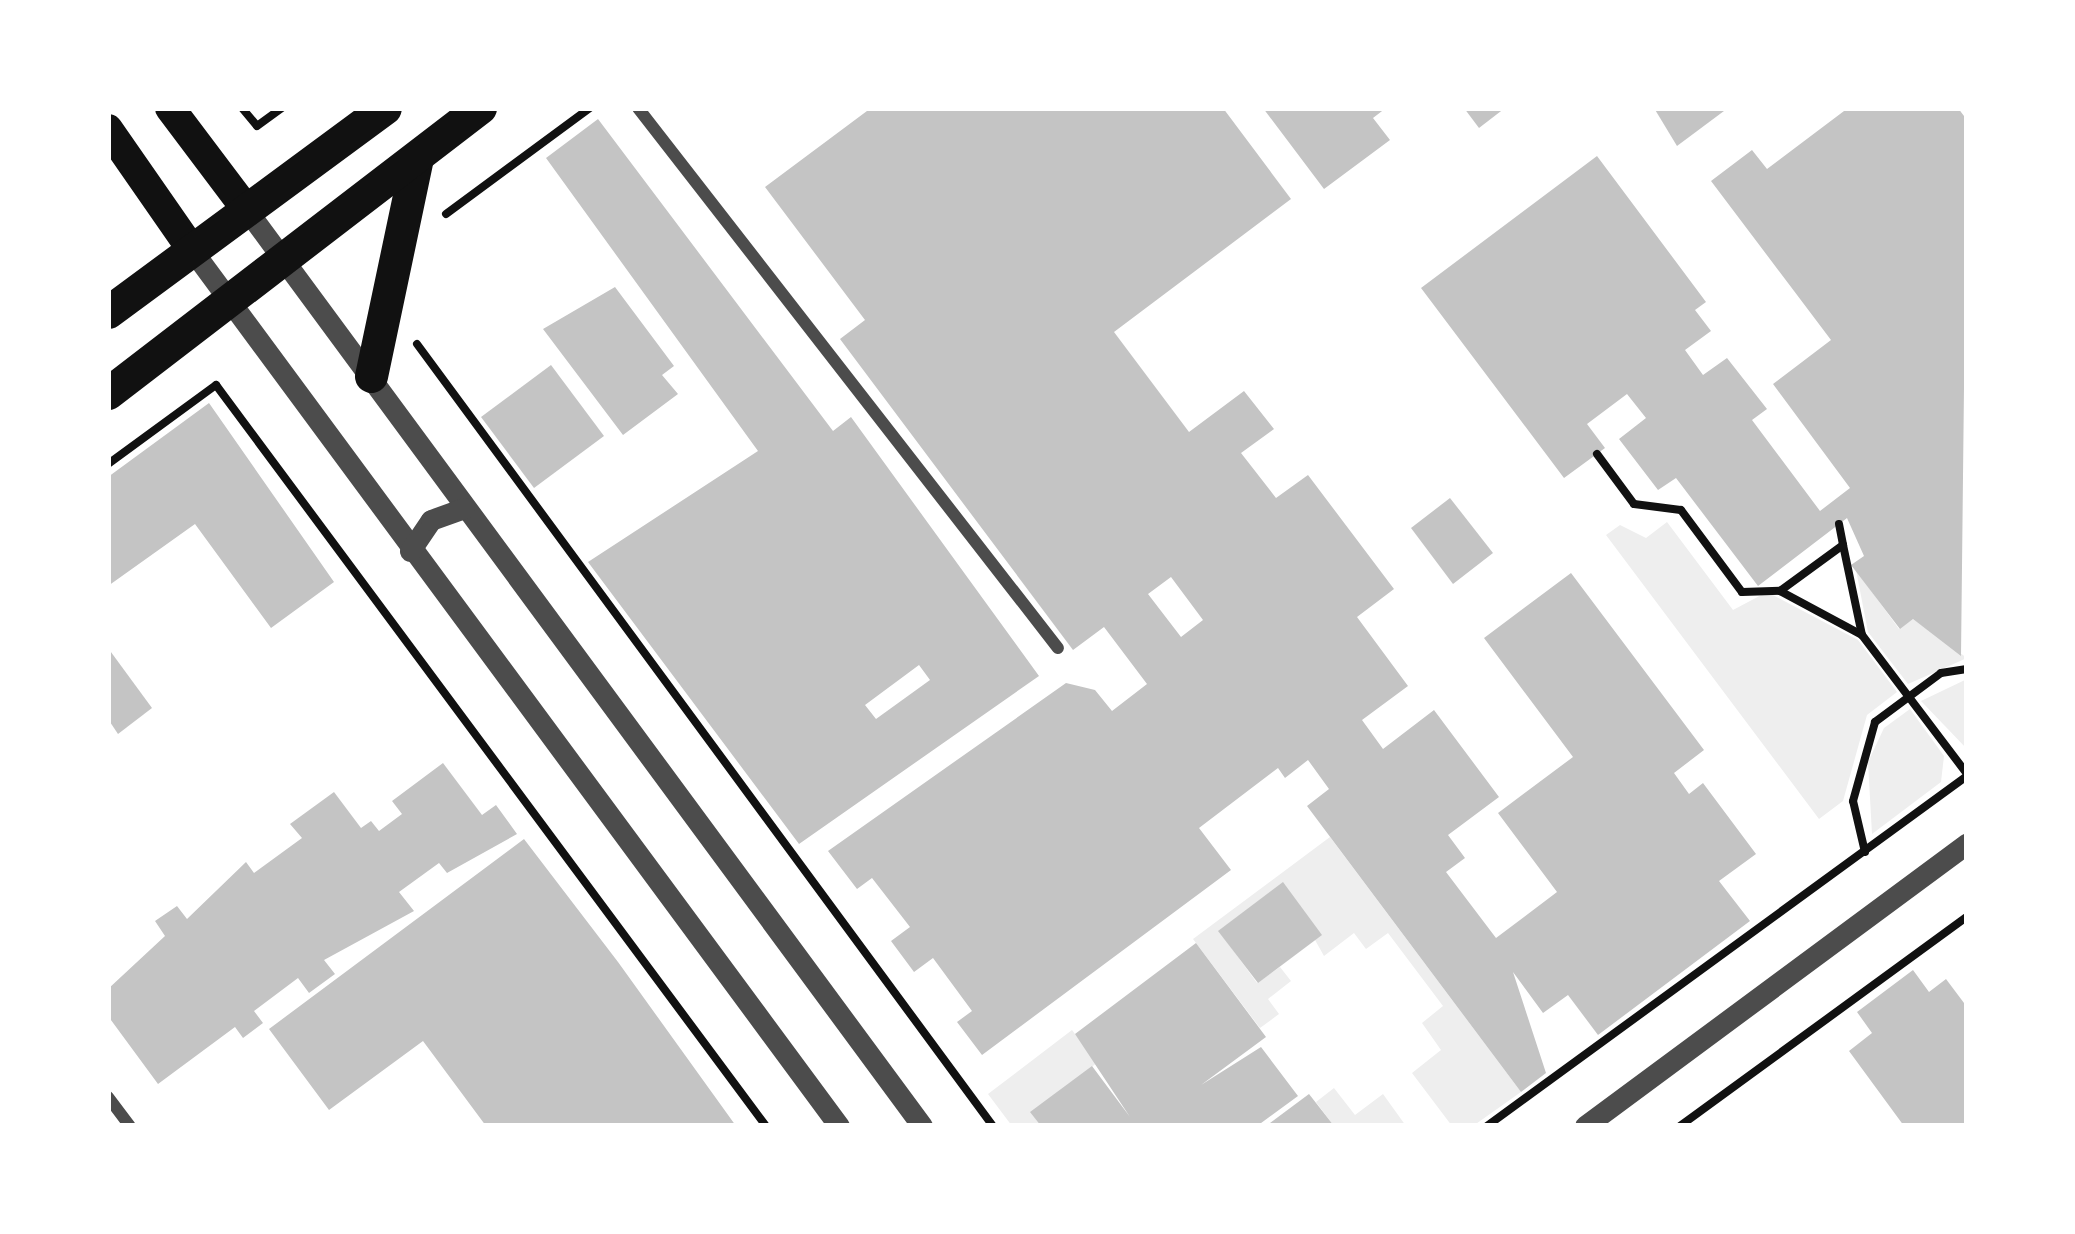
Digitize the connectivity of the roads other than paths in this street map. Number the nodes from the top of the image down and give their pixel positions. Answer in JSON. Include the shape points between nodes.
{"nodes":[{"id":1,"x":170,"y":108,"type":"edge"},
{"id":2,"x":385,"y":108,"type":"edge"},
{"id":3,"x":481,"y":108,"type":"edge"},
{"id":4,"x":638,"y":108,"type":"edge"},
{"id":5,"x":108,"y":129,"type":"edge"},
{"id":6,"x":416,"y":163,"type":"junction"},
{"id":7,"x":246,"y":209,"type":"junction"},
{"id":8,"x":192,"y":250,"type":"junction"},
{"id":9,"x":284,"y":260,"type":"junction"},
{"id":10,"x":229,"y":303,"type":"junction"},
{"id":11,"x":108,"y":312,"type":"edge"},
{"id":12,"x":370,"y":376,"type":"junction"},
{"id":13,"x":108,"y":393,"type":"edge"},
{"id":14,"x":464,"y":508,"type":"junction"},
{"id":15,"x":410,"y":551,"type":"junction"},
{"id":16,"x":1058,"y":648,"type":"dead end"},
{"id":17,"x":1967,"y":843,"type":"edge"},
{"id":18,"x":108,"y":1097,"type":"edge"},
{"id":19,"x":130,"y":1126,"type":"edge"},
{"id":20,"x":839,"y":1126,"type":"edge"},
{"id":21,"x":922,"y":1126,"type":"edge"},
{"id":22,"x":1585,"y":1126,"type":"edge"}],
"edges":[{"from":1,"to":7,"type":"main road"},
{"from":2,"to":7,"type":"highway"},
{"from":3,"to":6,"type":"highway"},
{"from":4,"to":16,"type":"street"},
{"from":5,"to":8,"type":"main road"},
{"from":6,"to":9,"type":"highway"},
{"from":6,"to":12,"type":"highway"},
{"from":7,"to":8,"type":"highway"},
{"from":7,"to":9,"type":"street"},
{"from":8,"to":10,"type":"street"},
{"from":8,"to":11,"type":"highway"},
{"from":9,"to":10,"type":"highway"},
{"from":9,"to":12,"type":"street"},
{"from":10,"to":13,"type":"highway"},
{"from":10,"to":15,"type":"street"},
{"from":12,"to":14,"type":"street"},
{"from":14,"to":15,"type":"street","via":[[431,520]]},
{"from":14,"to":21,"type":"street"},
{"from":15,"to":20,"type":"street"},
{"from":17,"to":22,"type":"street"},
{"from":18,"to":19,"type":"street"}]}
